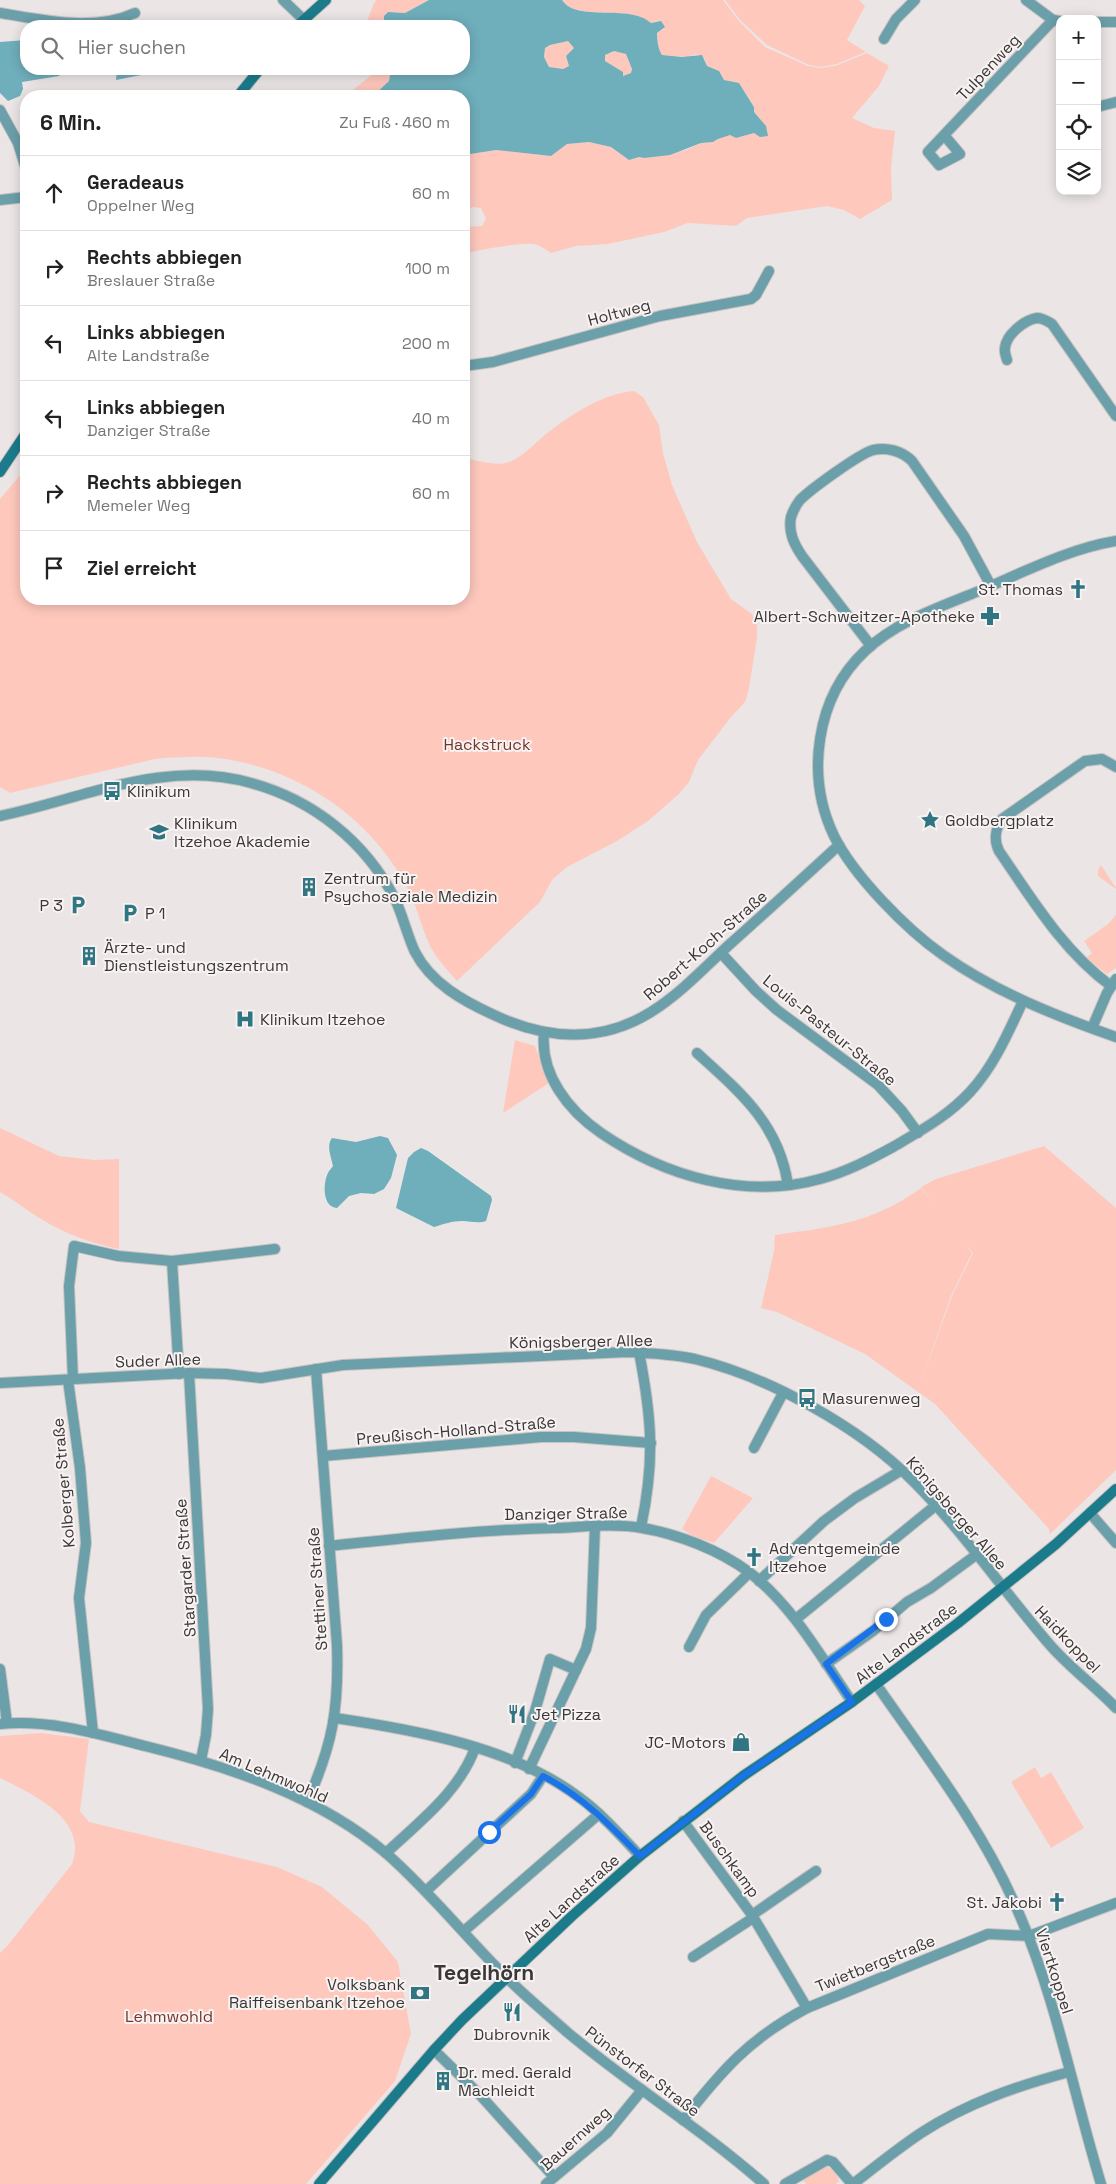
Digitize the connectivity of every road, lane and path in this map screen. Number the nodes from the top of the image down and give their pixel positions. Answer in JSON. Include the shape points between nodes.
{"nodes":[{"id":1,"x":283,"y":0,"type":"edge"},
{"id":2,"x":326,"y":0,"type":"edge"},
{"id":3,"x":915,"y":0,"type":"edge"},
{"id":4,"x":1026,"y":0,"type":"edge"},
{"id":5,"x":0,"y":13,"type":"edge"},
{"id":6,"x":135,"y":13,"type":"dead end"},
{"id":7,"x":49,"y":20,"type":"edge"},
{"id":8,"x":118,"y":20,"type":"edge"},
{"id":9,"x":298,"y":20,"type":"edge"},
{"id":10,"x":303,"y":20,"type":"edge"},
{"id":11,"x":1056,"y":20,"type":"edge"},
{"id":12,"x":1101,"y":22,"type":"edge"},
{"id":13,"x":1116,"y":22,"type":"edge"},
{"id":14,"x":884,"y":39,"type":"dead end"},
{"id":15,"x":255,"y":75,"type":"edge"},
{"id":16,"x":243,"y":90,"type":"edge"},
{"id":17,"x":1116,"y":102,"type":"edge"},
{"id":18,"x":1101,"y":106,"type":"edge"},
{"id":19,"x":0,"y":110,"type":"edge"},
{"id":20,"x":944,"y":135,"type":"dead end"},
{"id":21,"x":20,"y":150,"type":"edge"},
{"id":22,"x":20,"y":198,"type":"edge"},
{"id":23,"x":0,"y":200,"type":"edge"},
{"id":24,"x":769,"y":271,"type":"dead end"},
{"id":25,"x":1007,"y":360,"type":"dead end"},
{"id":26,"x":470,"y":365,"type":"edge"},
{"id":27,"x":1116,"y":416,"type":"edge"},
{"id":28,"x":20,"y":441,"type":"edge"},
{"id":29,"x":0,"y":472,"type":"edge"},
{"id":30,"x":1116,"y":542,"type":"edge"},
{"id":31,"x":991,"y":586,"type":"junction"},
{"id":32,"x":871,"y":646,"type":"junction"},
{"id":33,"x":1116,"y":767,"type":"edge"},
{"id":34,"x":0,"y":816,"type":"edge"},
{"id":35,"x":839,"y":845,"type":"junction"},
{"id":36,"x":720,"y":953,"type":"junction"},
{"id":37,"x":1113,"y":982,"type":"edge"},
{"id":38,"x":1023,"y":1001,"type":"junction"},
{"id":39,"x":1092,"y":1028,"type":"junction"},
{"id":40,"x":544,"y":1033,"type":"junction"},
{"id":41,"x":1116,"y":1037,"type":"edge"},
{"id":42,"x":697,"y":1053,"type":"dead end"},
{"id":43,"x":918,"y":1133,"type":"junction"},
{"id":44,"x":788,"y":1185,"type":"junction"},
{"id":45,"x":275,"y":1249,"type":"dead end"},
{"id":46,"x":172,"y":1261,"type":"junction"},
{"id":47,"x":639,"y":1352,"type":"junction"},
{"id":48,"x":316,"y":1369,"type":"junction"},
{"id":49,"x":184,"y":1374,"type":"junction"},
{"id":50,"x":70,"y":1380,"type":"junction"},
{"id":51,"x":0,"y":1383,"type":"edge"},
{"id":52,"x":783,"y":1393,"type":"junction"},
{"id":53,"x":651,"y":1443,"type":"junction"},
{"id":54,"x":754,"y":1448,"type":"dead end"},
{"id":55,"x":323,"y":1456,"type":"junction"},
{"id":56,"x":902,"y":1470,"type":"junction"},
{"id":57,"x":1116,"y":1488,"type":"edge"},
{"id":58,"x":935,"y":1506,"type":"junction"},
{"id":59,"x":1090,"y":1513,"type":"junction"},
{"id":60,"x":595,"y":1526,"type":"junction"},
{"id":61,"x":641,"y":1528,"type":"junction"},
{"id":62,"x":1116,"y":1543,"type":"edge"},
{"id":63,"x":329,"y":1546,"type":"junction"},
{"id":64,"x":976,"y":1555,"type":"junction"},
{"id":65,"x":749,"y":1573,"type":"junction"},
{"id":66,"x":759,"y":1581,"type":"junction"},
{"id":67,"x":1002,"y":1589,"type":"junction"},
{"id":68,"x":796,"y":1619,"type":"junction"},
{"id":69,"x":689,"y":1647,"type":"dead end"},
{"id":70,"x":826,"y":1664,"type":"junction"},
{"id":71,"x":0,"y":1668,"type":"edge"},
{"id":72,"x":576,"y":1670,"type":"junction"},
{"id":73,"x":876,"y":1684,"type":"junction"},
{"id":74,"x":852,"y":1702,"type":"junction"},
{"id":75,"x":1116,"y":1708,"type":"edge"},
{"id":76,"x":335,"y":1718,"type":"junction"},
{"id":77,"x":4,"y":1724,"type":"edge"},
{"id":78,"x":93,"y":1733,"type":"junction"},
{"id":79,"x":475,"y":1748,"type":"junction"},
{"id":80,"x":201,"y":1760,"type":"junction"},
{"id":81,"x":515,"y":1763,"type":"junction"},
{"id":82,"x":529,"y":1768,"type":"junction"},
{"id":83,"x":543,"y":1776,"type":"junction"},
{"id":84,"x":307,"y":1802,"type":"junction"},
{"id":85,"x":600,"y":1814,"type":"junction"},
{"id":86,"x":683,"y":1821,"type":"junction"},
{"id":87,"x":386,"y":1853,"type":"junction"},
{"id":88,"x":640,"y":1856,"type":"junction"},
{"id":89,"x":816,"y":1871,"type":"dead end"},
{"id":90,"x":426,"y":1891,"type":"junction"},
{"id":91,"x":1116,"y":1903,"type":"edge"},
{"id":92,"x":753,"y":1916,"type":"junction"},
{"id":93,"x":464,"y":1931,"type":"junction"},
{"id":94,"x":1029,"y":1936,"type":"junction"},
{"id":95,"x":693,"y":1957,"type":"dead end"},
{"id":96,"x":506,"y":1978,"type":"junction"},
{"id":97,"x":807,"y":2008,"type":"junction"},
{"id":98,"x":434,"y":2050,"type":"junction"},
{"id":99,"x":1069,"y":2072,"type":"junction"},
{"id":100,"x":642,"y":2090,"type":"junction"},
{"id":101,"x":683,"y":2120,"type":"junction"},
{"id":102,"x":550,"y":2180,"type":"edge"},
{"id":103,"x":319,"y":2184,"type":"edge"},
{"id":104,"x":764,"y":2184,"type":"edge"},
{"id":105,"x":786,"y":2184,"type":"edge"},
{"id":106,"x":852,"y":2184,"type":"edge"},
{"id":107,"x":1101,"y":2184,"type":"edge"}],
"edges":[{"from":1,"to":9,"type":"street"},
{"from":2,"to":10,"type":"street"},
{"from":3,"to":14,"type":"street","via":[[896,19]]},
{"from":4,"to":11,"type":"street"},
{"from":5,"to":7,"type":"street"},
{"from":6,"to":8,"type":"street"},
{"from":11,"to":20,"type":"street","name":"Tulpenweg"},
{"from":12,"to":13,"type":"street"},
{"from":15,"to":16,"type":"street"},
{"from":17,"to":18,"type":"street"},
{"from":19,"to":21,"type":"street"},
{"from":22,"to":23,"type":"street"},
{"from":24,"to":26,"type":"street","name":"Holtweg","via":[[750,299],[660,316],[493,362]]},
{"from":25,"to":27,"type":"street","via":[[1004,350],[1012,333],[1037,318],[1047,321]]},
{"from":28,"to":29,"type":"street"},
{"from":30,"to":31,"type":"street","via":[[1070,552]]},
{"from":31,"to":32,"type":"street","via":[[896,628]]},
{"from":31,"to":32,"type":"street","via":[[967,540],[915,465],[906,456],[892,450],[868,453],[801,499],[792,513],[790,529],[802,556]]},
{"from":32,"to":35,"type":"street","via":[[851,667],[836,690],[825,715],[820,739],[817,766],[820,792]]},
{"from":33,"to":37,"type":"street","via":[[1102,759],[1085,761],[1002,819],[995,837],[999,851],[1067,946],[1083,964]]},
{"from":34,"to":40,"type":"street","name":"Robert-Koch-Straße","via":[[178,774],[232,778],[284,794],[323,815],[364,854],[394,897],[415,951],[442,984],[483,1010]]},
{"from":35,"to":36,"type":"street","name":"Robert-Koch-Straße"},
{"from":35,"to":38,"type":"street","via":[[861,875],[908,926],[943,955]]},
{"from":36,"to":40,"type":"street","name":"Robert-Koch-Straße","via":[[671,998],[636,1020],[583,1035]]},
{"from":36,"to":43,"type":"street","name":"Louis-Pasteur-Straße","via":[[777,1010],[878,1085]]},
{"from":37,"to":39,"type":"street"},
{"from":38,"to":39,"type":"street"},
{"from":38,"to":43,"type":"street","via":[[1004,1042],[978,1082],[953,1107]]},
{"from":39,"to":41,"type":"street"},
{"from":40,"to":44,"type":"street","via":[[545,1059],[560,1092],[583,1119],[607,1137],[661,1166],[701,1180],[746,1186]]},
{"from":42,"to":44,"type":"street","via":[[737,1089],[759,1116],[775,1144]]},
{"from":43,"to":44,"type":"street","via":[[846,1170]]},
{"from":45,"to":46,"type":"street"},
{"from":46,"to":49,"type":"street","name":"Stargarder Straße"},
{"from":46,"to":50,"type":"street","name":"Kolberger Straße","via":[[118,1256],[74,1246],[69,1286]]},
{"from":47,"to":48,"type":"street","name":"Königsberger Allee","via":[[352,1364]]},
{"from":47,"to":52,"type":"street","name":"Königsberger Allee","via":[[668,1354],[740,1372]]},
{"from":47,"to":53,"type":"street"},
{"from":48,"to":49,"type":"street","name":"Suder Allee","via":[[261,1378]]},
{"from":48,"to":55,"type":"street","name":"Stettiner Straße"},
{"from":49,"to":50,"type":"street","name":"Suder Allee"},
{"from":49,"to":80,"type":"street","name":"Stargarder Straße","via":[[208,1703]]},
{"from":50,"to":51,"type":"street","name":"Suder Allee"},
{"from":50,"to":78,"type":"street","name":"Kolberger Straße","via":[[86,1543],[79,1598]]},
{"from":52,"to":54,"type":"street"},
{"from":52,"to":56,"type":"street","name":"Königsberger Allee","via":[[851,1429]]},
{"from":53,"to":55,"type":"street","name":"Preußisch-Holland-Straße","via":[[541,1437]]},
{"from":53,"to":61,"type":"street","via":[[650,1480]]},
{"from":55,"to":63,"type":"street","name":"Stettiner Straße"},
{"from":56,"to":58,"type":"street","name":"Königsberger Allee"},
{"from":56,"to":66,"type":"street","via":[[824,1521]]},
{"from":57,"to":59,"type":"street","name":"Alte Landstraße"},
{"from":58,"to":64,"type":"street","name":"Königsberger Allee"},
{"from":58,"to":68,"type":"street"},
{"from":59,"to":62,"type":"street"},
{"from":59,"to":67,"type":"street","name":"Alte Landstraße"},
{"from":60,"to":61,"type":"street","name":"Danziger Straße"},
{"from":60,"to":63,"type":"street","name":"Danziger Straße","via":[[472,1531]]},
{"from":60,"to":72,"type":"street","via":[[590,1634]]},
{"from":61,"to":65,"type":"street","name":"Danziger Straße","via":[[693,1543]]},
{"from":63,"to":76,"type":"street","name":"Stettiner Straße","via":[[337,1645]]},
{"from":64,"to":67,"type":"street","name":"Königsberger Allee"},
{"from":64,"to":70,"type":"street","via":[[906,1602],[873,1631]]},
{"from":65,"to":66,"type":"street","name":"Danziger Straße"},
{"from":65,"to":69,"type":"street","via":[[706,1615]]},
{"from":66,"to":68,"type":"street","name":"Danziger Straße"},
{"from":67,"to":73,"type":"street","name":"Alte Landstraße"},
{"from":67,"to":75,"type":"street","name":"Haidkoppel","via":[[1060,1656]]},
{"from":68,"to":70,"type":"street","name":"Danziger Straße"},
{"from":70,"to":74,"type":"street","name":"Danziger Straße"},
{"from":71,"to":77,"type":"street"},
{"from":72,"to":81,"type":"street","via":[[550,1659]]},
{"from":72,"to":82,"type":"street"},
{"from":73,"to":74,"type":"street","name":"Alte Landstraße"},
{"from":73,"to":94,"type":"street","name":"Viertkoppel","via":[[964,1813],[997,1869]]},
{"from":74,"to":86,"type":"street","name":"Alte Landstraße"},
{"from":76,"to":79,"type":"street","via":[[429,1734]]},
{"from":76,"to":84,"type":"street","name":"Stettiner Straße","via":[[327,1752]]},
{"from":77,"to":78,"type":"street","name":"Am Lehmwohld"},
{"from":78,"to":80,"type":"street","name":"Am Lehmwohld"},
{"from":79,"to":81,"type":"street"},
{"from":79,"to":87,"type":"street","via":[[454,1787]]},
{"from":80,"to":84,"type":"street","name":"Am Lehmwohld"},
{"from":81,"to":82,"type":"street"},
{"from":82,"to":83,"type":"street"},
{"from":83,"to":85,"type":"street","via":[[569,1790]]},
{"from":83,"to":90,"type":"street","via":[[528,1797]]},
{"from":84,"to":87,"type":"street","name":"Am Lehmwohld"},
{"from":85,"to":88,"type":"street"},
{"from":85,"to":93,"type":"street"},
{"from":86,"to":88,"type":"street","name":"Alte Landstraße"},
{"from":86,"to":92,"type":"street","name":"Buschkamp"},
{"from":87,"to":90,"type":"street","name":"Am Lehmwohld"},
{"from":88,"to":96,"type":"street","name":"Alte Landstraße"},
{"from":89,"to":92,"type":"street","name":"Buschkamp"},
{"from":90,"to":93,"type":"street","name":"Am Lehmwohld"},
{"from":91,"to":94,"type":"street","name":"Twietbergstraße"},
{"from":92,"to":95,"type":"street","name":"Buschkamp"},
{"from":92,"to":97,"type":"street","name":"Buschkamp"},
{"from":93,"to":96,"type":"street","name":"Am Lehmwohld"},
{"from":94,"to":97,"type":"street","name":"Twietbergstraße","via":[[988,1934]]},
{"from":94,"to":99,"type":"street","name":"Viertkoppel","via":[[1051,2001]]},
{"from":96,"to":98,"type":"street","name":"Alte Landstraße"},
{"from":96,"to":100,"type":"street","name":"Pünstorfer Straße","via":[[570,2034]]},
{"from":97,"to":101,"type":"street","name":"Twietbergstraße","via":[[739,2054]]},
{"from":98,"to":102,"type":"street","via":[[481,2096]]},
{"from":98,"to":103,"type":"street","name":"Alte Landstraße"},
{"from":99,"to":106,"type":"street","via":[[1016,2087],[959,2112],[912,2139]]},
{"from":99,"to":107,"type":"street","name":"Viertkoppel"},
{"from":100,"to":101,"type":"street","name":"Pünstorfer Straße"},
{"from":100,"to":102,"type":"street","name":"Bauernweg","via":[[607,2133]]},
{"from":101,"to":104,"type":"street","name":"Pünstorfer Straße"},
{"from":105,"to":106,"type":"street","via":[[823,2161],[833,2162]]}]}
